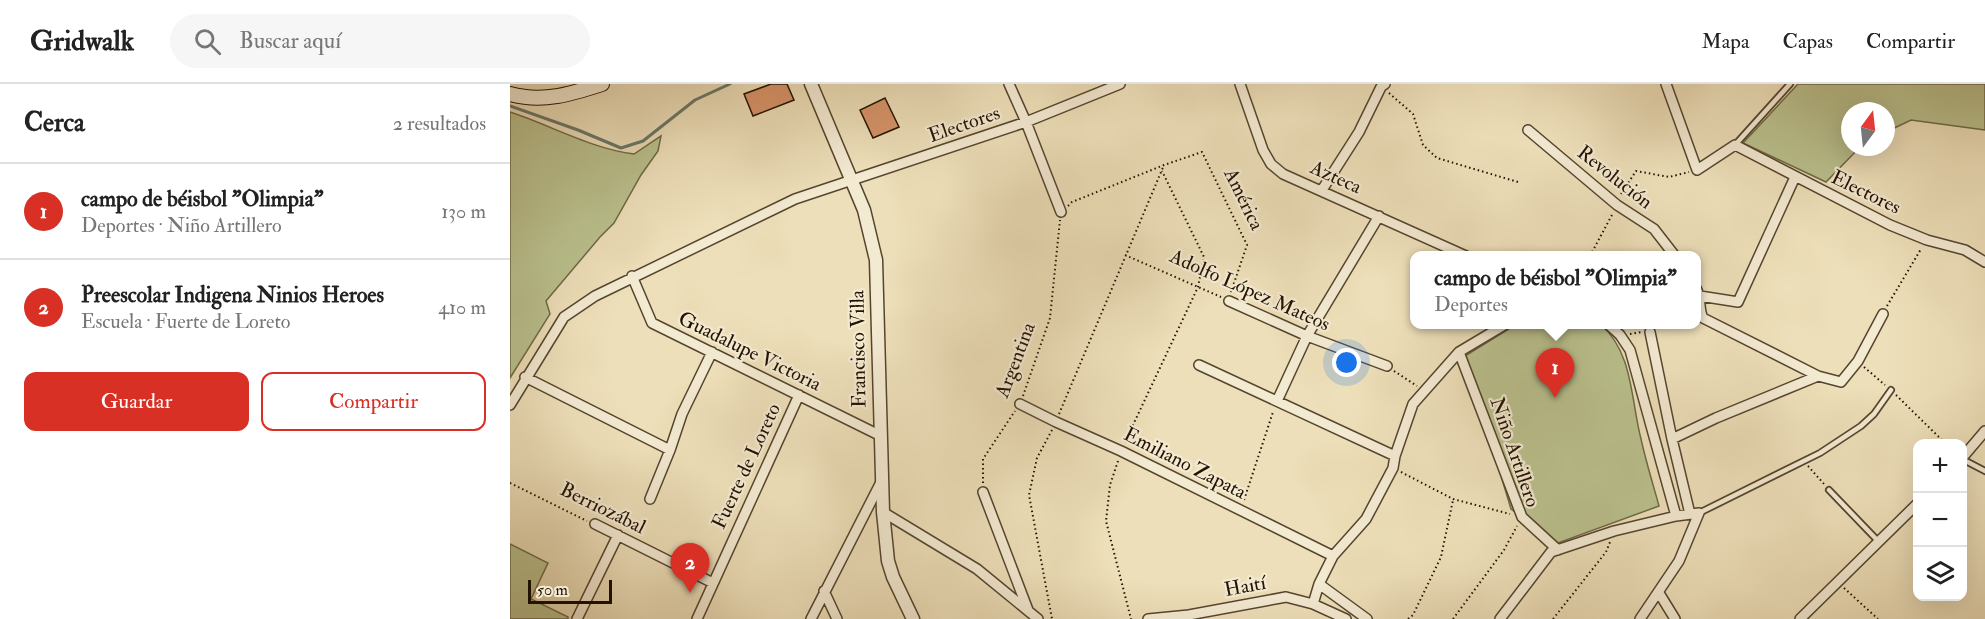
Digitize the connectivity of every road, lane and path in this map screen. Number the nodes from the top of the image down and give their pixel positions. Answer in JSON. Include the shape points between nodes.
{"nodes":[{"id":1,"x":602,"y":84,"type":"edge"},
{"id":2,"x":811,"y":84,"type":"edge"},
{"id":3,"x":1009,"y":84,"type":"edge"},
{"id":4,"x":1120,"y":84,"type":"edge"},
{"id":5,"x":1240,"y":84,"type":"edge"},
{"id":6,"x":1666,"y":84,"type":"edge"},
{"id":7,"x":1790,"y":84,"type":"edge"},
{"id":8,"x":1383,"y":86,"type":"edge"},
{"id":9,"x":510,"y":94,"type":"edge"},
{"id":10,"x":1026,"y":122,"type":"junction"},
{"id":11,"x":1528,"y":130,"type":"dead end"},
{"id":12,"x":1735,"y":145,"type":"junction"},
{"id":13,"x":1164,"y":165,"type":"junction"},
{"id":14,"x":1162,"y":169,"type":"junction"},
{"id":15,"x":1697,"y":170,"type":"junction"},
{"id":16,"x":1795,"y":177,"type":"junction"},
{"id":17,"x":852,"y":182,"type":"junction"},
{"id":18,"x":1518,"y":182,"type":"dead end"},
{"id":19,"x":1322,"y":190,"type":"junction"},
{"id":20,"x":1617,"y":206,"type":"junction"},
{"id":21,"x":1061,"y":212,"type":"junction"},
{"id":22,"x":1379,"y":216,"type":"junction"},
{"id":23,"x":1927,"y":240,"type":"junction"},
{"id":24,"x":1457,"y":251,"type":"edge"},
{"id":25,"x":1592,"y":251,"type":"edge"},
{"id":26,"x":1672,"y":251,"type":"edge"},
{"id":27,"x":1125,"y":255,"type":"junction"},
{"id":28,"x":1985,"y":262,"type":"edge"},
{"id":29,"x":632,"y":276,"type":"junction"},
{"id":30,"x":1198,"y":287,"type":"junction"},
{"id":31,"x":1701,"y":293,"type":"edge"},
{"id":32,"x":1228,"y":301,"type":"junction"},
{"id":33,"x":1701,"y":314,"type":"edge"},
{"id":34,"x":1883,"y":314,"type":"joint"},
{"id":35,"x":1498,"y":329,"type":"edge"},
{"id":36,"x":1613,"y":329,"type":"edge"},
{"id":37,"x":1650,"y":332,"type":"dead end"},
{"id":38,"x":1307,"y":336,"type":"junction"},
{"id":39,"x":712,"y":352,"type":"junction"},
{"id":40,"x":1459,"y":352,"type":"junction"},
{"id":41,"x":1858,"y":362,"type":"junction"},
{"id":42,"x":1199,"y":365,"type":"dead end"},
{"id":43,"x":1387,"y":366,"type":"joint"},
{"id":44,"x":1818,"y":376,"type":"junction"},
{"id":45,"x":525,"y":377,"type":"junction"},
{"id":46,"x":1891,"y":390,"type":"junction"},
{"id":47,"x":1424,"y":391,"type":"junction"},
{"id":48,"x":799,"y":394,"type":"junction"},
{"id":49,"x":1277,"y":401,"type":"junction"},
{"id":50,"x":1020,"y":404,"type":"junction"},
{"id":51,"x":510,"y":405,"type":"edge"},
{"id":52,"x":1056,"y":422,"type":"junction"},
{"id":53,"x":1985,"y":431,"type":"edge"},
{"id":54,"x":879,"y":435,"type":"junction"},
{"id":55,"x":1672,"y":439,"type":"junction"},
{"id":56,"x":1941,"y":439,"type":"edge"},
{"id":57,"x":670,"y":450,"type":"junction"},
{"id":58,"x":1121,"y":450,"type":"junction"},
{"id":59,"x":1967,"y":453,"type":"edge"},
{"id":60,"x":1395,"y":456,"type":"junction"},
{"id":61,"x":1804,"y":461,"type":"junction"},
{"id":62,"x":1967,"y":462,"type":"edge"},
{"id":63,"x":1393,"y":468,"type":"junction"},
{"id":64,"x":1985,"y":471,"type":"edge"},
{"id":65,"x":882,"y":481,"type":"junction"},
{"id":66,"x":510,"y":483,"type":"edge"},
{"id":67,"x":1829,"y":490,"type":"joint"},
{"id":68,"x":983,"y":492,"type":"joint"},
{"id":69,"x":650,"y":499,"type":"dead end"},
{"id":70,"x":1453,"y":499,"type":"junction"},
{"id":71,"x":1913,"y":507,"type":"edge"},
{"id":72,"x":1240,"y":511,"type":"junction"},
{"id":73,"x":883,"y":512,"type":"junction"},
{"id":74,"x":1695,"y":514,"type":"junction"},
{"id":75,"x":1676,"y":516,"type":"junction"},
{"id":76,"x":1522,"y":517,"type":"junction"},
{"id":77,"x":595,"y":524,"type":"joint"},
{"id":78,"x":1614,"y":531,"type":"junction"},
{"id":79,"x":618,"y":535,"type":"junction"},
{"id":80,"x":1879,"y":542,"type":"junction"},
{"id":81,"x":1558,"y":550,"type":"junction"},
{"id":82,"x":1333,"y":556,"type":"junction"},
{"id":83,"x":1838,"y":582,"type":"junction"},
{"id":84,"x":713,"y":583,"type":"junction"},
{"id":85,"x":1319,"y":584,"type":"junction"},
{"id":86,"x":824,"y":591,"type":"junction"},
{"id":87,"x":1659,"y":593,"type":"junction"},
{"id":88,"x":1313,"y":604,"type":"junction"},
{"id":89,"x":1029,"y":612,"type":"junction"},
{"id":90,"x":577,"y":619,"type":"edge"},
{"id":91,"x":697,"y":619,"type":"edge"},
{"id":92,"x":812,"y":619,"type":"edge"},
{"id":93,"x":837,"y":619,"type":"edge"},
{"id":94,"x":913,"y":619,"type":"edge"},
{"id":95,"x":1038,"y":619,"type":"edge"},
{"id":96,"x":1052,"y":619,"type":"edge"},
{"id":97,"x":1131,"y":619,"type":"edge"},
{"id":98,"x":1148,"y":619,"type":"edge"},
{"id":99,"x":1346,"y":619,"type":"edge"},
{"id":100,"x":1367,"y":619,"type":"edge"},
{"id":101,"x":1408,"y":619,"type":"edge"},
{"id":102,"x":1453,"y":619,"type":"edge"},
{"id":103,"x":1500,"y":619,"type":"edge"},
{"id":104,"x":1553,"y":619,"type":"edge"},
{"id":105,"x":1640,"y":619,"type":"edge"},
{"id":106,"x":1676,"y":619,"type":"edge"},
{"id":107,"x":1800,"y":619,"type":"edge"},
{"id":108,"x":1878,"y":619,"type":"edge"}],
"edges":[{"from":1,"to":9,"type":"main road","via":[[549,98]]},
{"from":2,"to":17,"type":"street","name":"Francisco Villa"},
{"from":3,"to":10,"type":"street"},
{"from":4,"to":10,"type":"street","name":"Electores"},
{"from":5,"to":19,"type":"street","name":"Azteca","via":[[1271,165]]},
{"from":6,"to":15,"type":"street"},
{"from":7,"to":12,"type":"lane"},
{"from":8,"to":18,"type":"path","via":[[1413,114],[1423,145],[1437,158]]},
{"from":8,"to":19,"type":"street"},
{"from":10,"to":17,"type":"street","name":"Electores"},
{"from":10,"to":21,"type":"street"},
{"from":11,"to":20,"type":"street","name":"Revolución"},
{"from":12,"to":15,"type":"street"},
{"from":12,"to":16,"type":"street","name":"Electores"},
{"from":13,"to":14,"type":"path"},
{"from":13,"to":21,"type":"path","via":[[1072,202]]},
{"from":13,"to":32,"type":"path","name":"América","via":[[1202,152],[1242,235],[1246,245]]},
{"from":14,"to":27,"type":"path"},
{"from":14,"to":30,"type":"path","via":[[1204,257]]},
{"from":15,"to":20,"type":"path","via":[[1669,177],[1636,171]]},
{"from":16,"to":23,"type":"street","name":"Electores"},
{"from":16,"to":31,"type":"street","via":[[1738,302]]},
{"from":17,"to":29,"type":"street","name":"Electores","via":[[795,199]]},
{"from":17,"to":54,"type":"street","name":"Francisco Villa","via":[[864,210],[876,260]]},
{"from":19,"to":22,"type":"street","name":"Azteca"},
{"from":20,"to":25,"type":"path"},
{"from":20,"to":26,"type":"street","name":"Revolución","via":[[1654,229]]},
{"from":21,"to":50,"type":"path","name":"Argentina","via":[[1050,318]]},
{"from":22,"to":24,"type":"street","name":"Azteca"},
{"from":22,"to":38,"type":"street"},
{"from":23,"to":28,"type":"street","name":"Electores","via":[[1965,250]]},
{"from":23,"to":34,"type":"path"},
{"from":27,"to":30,"type":"path","name":"Adolfo López Mateos"},
{"from":27,"to":52,"type":"path"},
{"from":29,"to":39,"type":"street","name":"Guadalupe Victoria","via":[[652,324]]},
{"from":29,"to":45,"type":"street","name":"Electores","via":[[564,317]]},
{"from":30,"to":32,"type":"path","name":"Adolfo López Mateos"},
{"from":30,"to":58,"type":"path"},
{"from":32,"to":38,"type":"street","name":"Adolfo López Mateos"},
{"from":33,"to":44,"type":"street"},
{"from":34,"to":41,"type":"street"},
{"from":35,"to":40,"type":"street"},
{"from":36,"to":75,"type":"street","via":[[1630,350]]},
{"from":37,"to":55,"type":"street"},
{"from":38,"to":43,"type":"street","name":"Adolfo López Mateos"},
{"from":38,"to":49,"type":"street"},
{"from":39,"to":48,"type":"street","name":"Guadalupe Victoria"},
{"from":39,"to":57,"type":"street","via":[[682,414]]},
{"from":40,"to":47,"type":"street"},
{"from":40,"to":76,"type":"street","name":"Niño Artillero"},
{"from":41,"to":44,"type":"street","via":[[1841,382]]},
{"from":41,"to":46,"type":"path"},
{"from":42,"to":49,"type":"street"},
{"from":43,"to":47,"type":"path"},
{"from":44,"to":55,"type":"street"},
{"from":45,"to":51,"type":"street","name":"Electores"},
{"from":45,"to":57,"type":"street"},
{"from":46,"to":56,"type":"path"},
{"from":46,"to":61,"type":"lane","via":[[1861,426]]},
{"from":47,"to":60,"type":"street","via":[[1413,404]]},
{"from":48,"to":54,"type":"street","name":"Guadalupe Victoria"},
{"from":48,"to":84,"type":"street","name":"Fuerte de Loreto"},
{"from":49,"to":60,"type":"street"},
{"from":49,"to":72,"type":"path"},
{"from":50,"to":52,"type":"street","name":"Emiliano Zapata"},
{"from":50,"to":68,"type":"path","name":"Argentina","via":[[983,459]]},
{"from":52,"to":58,"type":"street","name":"Emiliano Zapata"},
{"from":52,"to":96,"type":"path","via":[[1037,458],[1029,495]]},
{"from":53,"to":59,"type":"street"},
{"from":54,"to":65,"type":"street","name":"Francisco Villa"},
{"from":55,"to":74,"type":"street"},
{"from":57,"to":69,"type":"street"},
{"from":58,"to":72,"type":"street","name":"Emiliano Zapata"},
{"from":58,"to":97,"type":"path","via":[[1110,485],[1106,521]]},
{"from":60,"to":63,"type":"street"},
{"from":61,"to":67,"type":"path"},
{"from":61,"to":74,"type":"lane"},
{"from":62,"to":64,"type":"lane"},
{"from":63,"to":70,"type":"path"},
{"from":63,"to":82,"type":"street","via":[[1366,519]]},
{"from":65,"to":73,"type":"street","name":"Francisco Villa"},
{"from":65,"to":86,"type":"street"},
{"from":66,"to":77,"type":"path","name":"Berriozábal"},
{"from":67,"to":80,"type":"lane"},
{"from":68,"to":89,"type":"street"},
{"from":70,"to":76,"type":"path"},
{"from":70,"to":101,"type":"path","via":[[1441,557]]},
{"from":71,"to":80,"type":"street"},
{"from":72,"to":82,"type":"street","name":"Emiliano Zapata"},
{"from":73,"to":89,"type":"street","via":[[977,569]]},
{"from":73,"to":94,"type":"street","name":"Francisco Villa","via":[[892,577]]},
{"from":74,"to":75,"type":"street"},
{"from":74,"to":87,"type":"street","via":[[1678,561]]},
{"from":75,"to":78,"type":"street"},
{"from":76,"to":81,"type":"street"},
{"from":76,"to":102,"type":"path","name":"Niño Artillero","via":[[1504,550]]},
{"from":77,"to":79,"type":"street","name":"Berriozábal"},
{"from":78,"to":81,"type":"street"},
{"from":78,"to":104,"type":"path","via":[[1606,552]]},
{"from":79,"to":84,"type":"street","name":"Berriozábal"},
{"from":79,"to":90,"type":"street"},
{"from":80,"to":83,"type":"street"},
{"from":81,"to":103,"type":"street","via":[[1551,552]]},
{"from":82,"to":85,"type":"street"},
{"from":83,"to":107,"type":"street"},
{"from":83,"to":108,"type":"path"},
{"from":84,"to":91,"type":"street","name":"Fuerte de Loreto"},
{"from":85,"to":88,"type":"street"},
{"from":85,"to":100,"type":"street"},
{"from":86,"to":92,"type":"street"},
{"from":86,"to":93,"type":"street"},
{"from":87,"to":105,"type":"street"},
{"from":87,"to":106,"type":"street"},
{"from":88,"to":98,"type":"street","name":"Haití","via":[[1277,597],[1190,615]]},
{"from":88,"to":99,"type":"street","name":"Haití"},
{"from":89,"to":95,"type":"street"}]}
